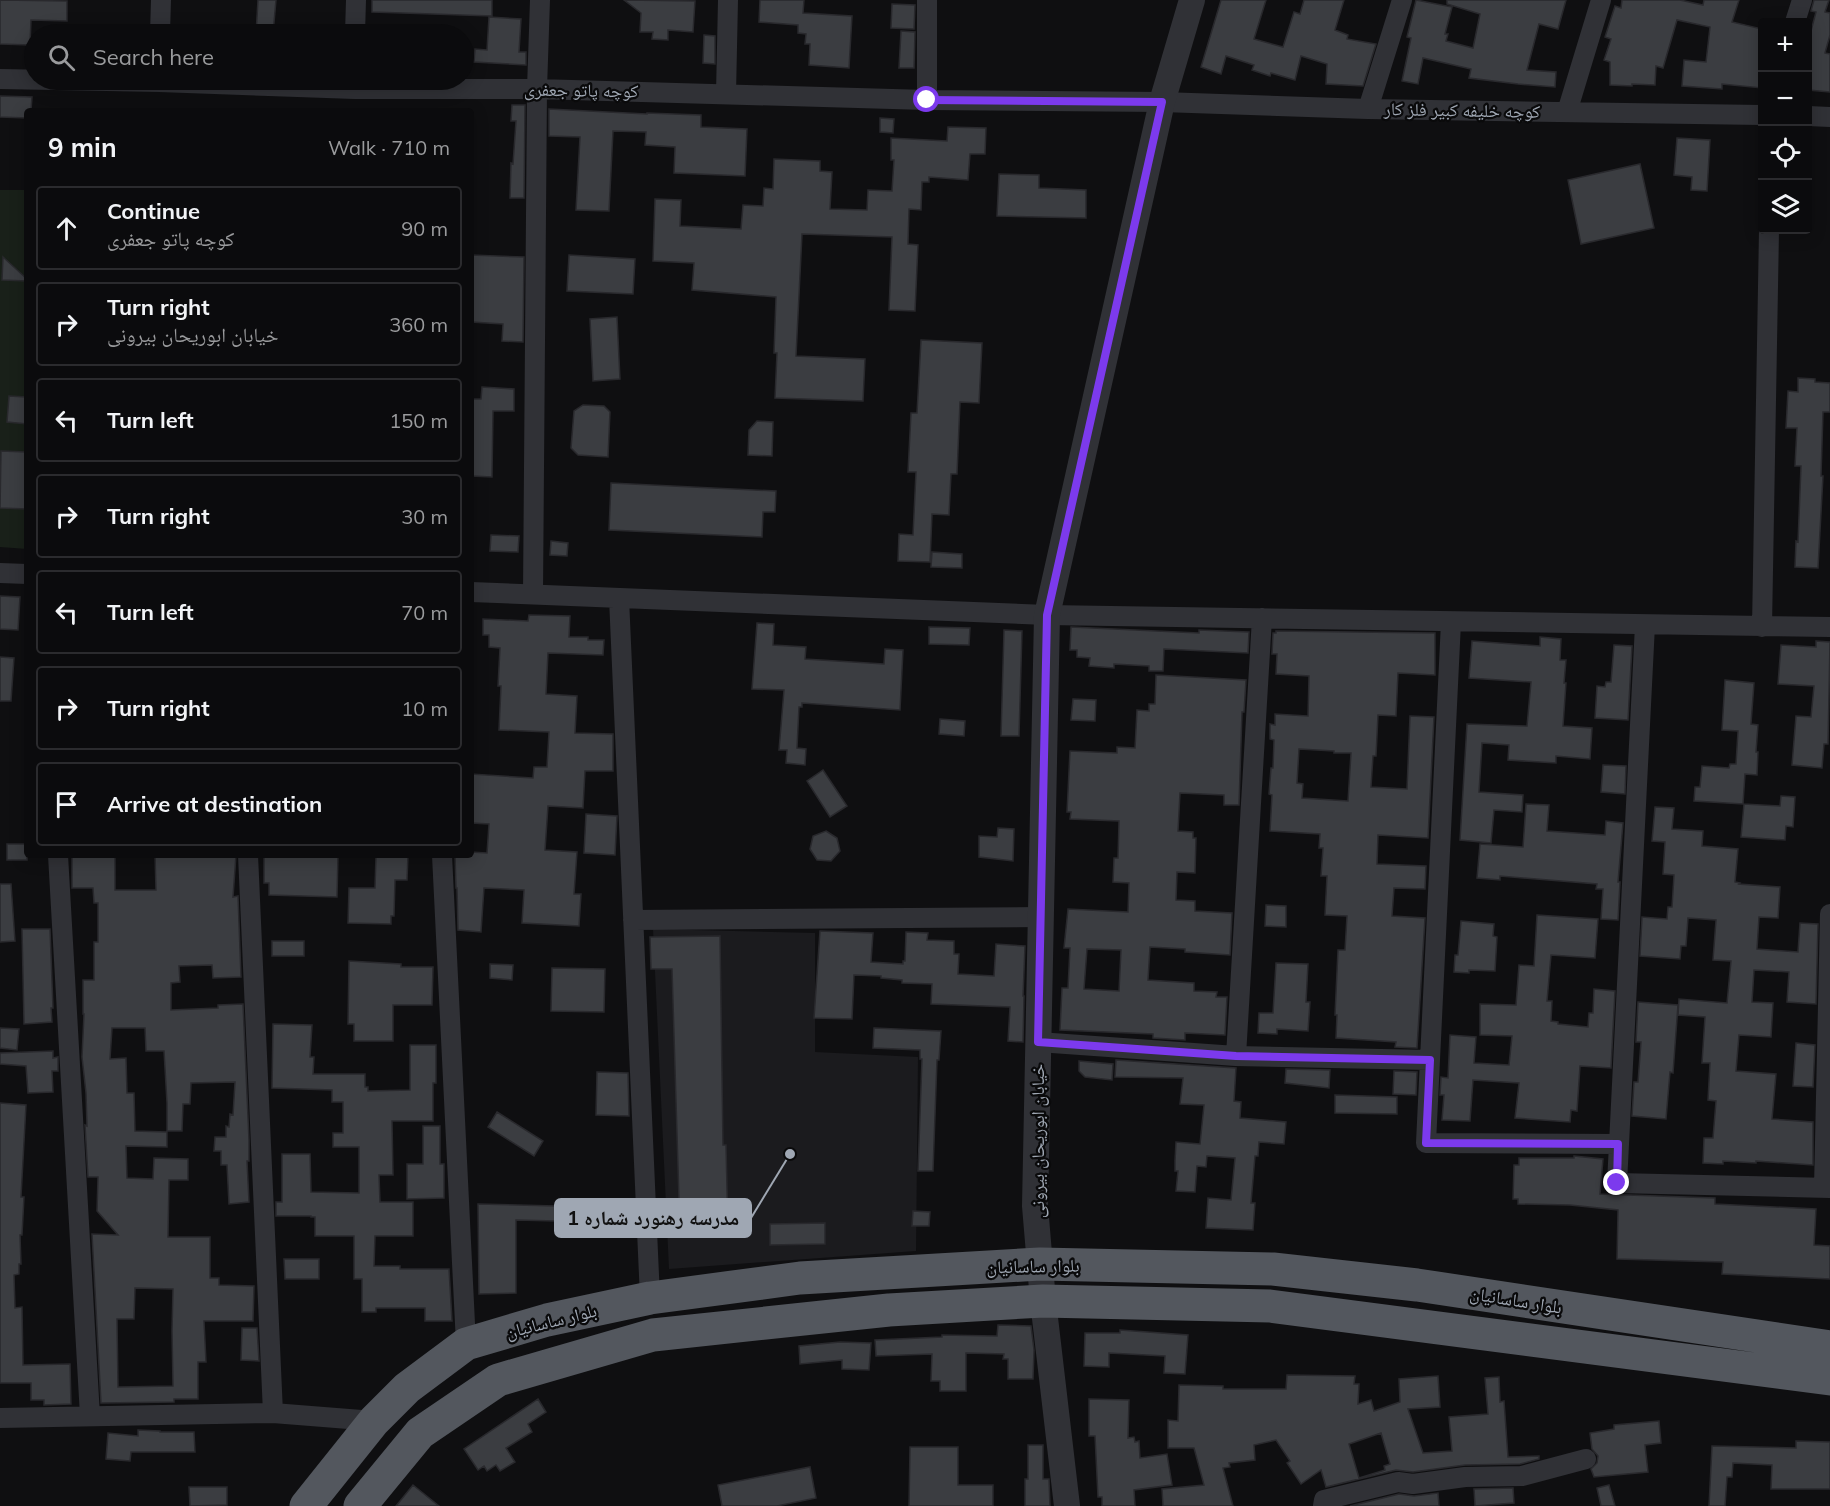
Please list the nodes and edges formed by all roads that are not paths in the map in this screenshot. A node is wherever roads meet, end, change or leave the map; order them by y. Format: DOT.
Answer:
graph roads {
  1 [pos="160,0"];
  2 [pos="356,0"];
  3 [pos="540,0"];
  4 [pos="728,0"];
  5 [pos="927,0"];
  6 [pos="1192,0"];
  7 [pos="1402,0"];
  8 [pos="1601,0"];
  9 [pos="1802,0"];
  10 [pos="1796,18"];
  11 [pos="160,24"];
  12 [pos="355,24"];
  13 [pos="0,79"];
  14 [pos="24,79"];
  15 [pos="474,87"];
  16 [pos="537,89"];
  17 [pos="726,94"];
  18 [pos="927,100"];
  19 [pos="1162,102"];
  20 [pos="1368,109"];
  21 [pos="1567,112"];
  22 [pos="1758,115"];
  23 [pos="1812,116"];
  24 [pos="1830,117"];
  25 [pos="1769,234"];
  26 [pos="0,573"];
  27 [pos="24,574"];
  28 [pos="474,592"];
  29 [pos="533,594"];
  30 [pos="619,598"];
  31 [pos="1047,615"];
  32 [pos="1262,618"];
  33 [pos="1451,622"];
  34 [pos="1645,625"];
  35 [pos="1762,627"];
  36 [pos="1830,627"];
  37 [pos="58,858"];
  38 [pos="248,858"];
  39 [pos="442,858"];
  40 [pos="1830,914"];
  41 [pos="1041,917"];
  42 [pos="633,920"];
  43 [pos="1038,1042"];
  44 [pos="1236,1056"];
  45 [pos="1430,1060"];
  46 [pos="1618,1144"];
  47 [pos="1827,1188"];
  48 [pos="1040,1264"];
  49 [pos="650,1298"];
  50 [pos="1043,1301"];
  51 [pos="466,1344"];
  52 [pos="1830,1347"];
  53 [pos="1830,1379"];
  54 [pos="273,1413"];
  55 [pos="90,1416"];
  56 [pos="0,1418"];
  57 [pos="374,1421"];
  58 [pos="1586,1459"];
  59 [pos="306,1506"];
  60 [pos="360,1506"];
  61 [pos="1067,1506"];
  62 [pos="1323,1506"];
  1 -- 11 [label="street"];
  2 -- 12 [label="street"];
  3 -- 16 [label="street"];
  4 -- 17 [label="street"];
  5 -- 18 [label="street"];
  6 -- 19 [label="street, خیابان ابوریحان بیرونی"];
  7 -- 20 [label="street"];
  8 -- 21 [label="street"];
  9 -- 10 [label="street"];
  13 -- 14 [label="street, کوچه پاتو جعفری"];
  15 -- 16 [label="street, کوچه پاتو جعفری"];
  16 -- 17 [label="street, کوچه پاتو جعفری"];
  16 -- 29 [label="street"];
  17 -- 18 [label="street, کوچه پاتو جعفری"];
  18 -- 19 [label="street, کوچه پاتو جعفری"];
  19 -- 20 [label="street, کوچه خلیفه کبیر فلز کار"];
  19 -- 31 [label="street, خیابان ابوریحان بیرونی"];
  20 -- 21 [label="street, کوچه خلیفه کبیر فلز کار"];
  21 -- 22 [label="street, کوچه خلیفه کبیر فلز کار"];
  23 -- 24 [label="street"];
  25 -- 35 [label="street"];
  26 -- 27 [label="street"];
  28 -- 29 [label="street"];
  29 -- 30 [label="street"];
  30 -- 31 [label="street"];
  30 -- 42 [label="street"];
  31 -- 32 [label="street"];
  31 -- 41 [label="street, خیابان ابوریحان بیرونی"];
  32 -- 33 [label="street"];
  32 -- 44 [label="street"];
  33 -- 34 [label="street"];
  33 -- 45 [label="street"];
  34 -- 35 [label="street"];
  34 -- 46 [label="street"];
  35 -- 36 [label="street"];
  37 -- 55 [label="street"];
  38 -- 54 [label="street"];
  39 -- 51 [label="street"];
  40 -- 47 [label="street"];
  41 -- 42 [label="street"];
  41 -- 43 [label="street, خیابان ابوریحان بیرونی"];
  42 -- 49 [label="street"];
  43 -- 44 [label="street"];
  43 -- 48 [label="street, خیابان ابوریحان بیرونی"];
  44 -- 45 [label="street"];
  45 -- 46 [label="street"];
  46 -- 47 [label="street"];
  48 -- 49 [label="highway, بلوار ساسانیان"];
  48 -- 50 [label="street, خیابان ابوریحان بیرونی"];
  48 -- 52 [label="highway, بلوار ساسانیان"];
  49 -- 51 [label="highway, بلوار ساسانیان"];
  50 -- 53 [label="highway, بلوار ساسانیان"];
  50 -- 60 [label="highway, بلوار ساسانیان"];
  50 -- 61 [label="street, خیابان ابوریحان بیرونی"];
  51 -- 57 [label="highway, بلوار ساسانیان"];
  54 -- 55 [label="street"];
  54 -- 57 [label="street"];
  55 -- 56 [label="street"];
  57 -- 59 [label="highway, بلوار ساسانیان"];
  58 -- 62 [label="street"];
}
